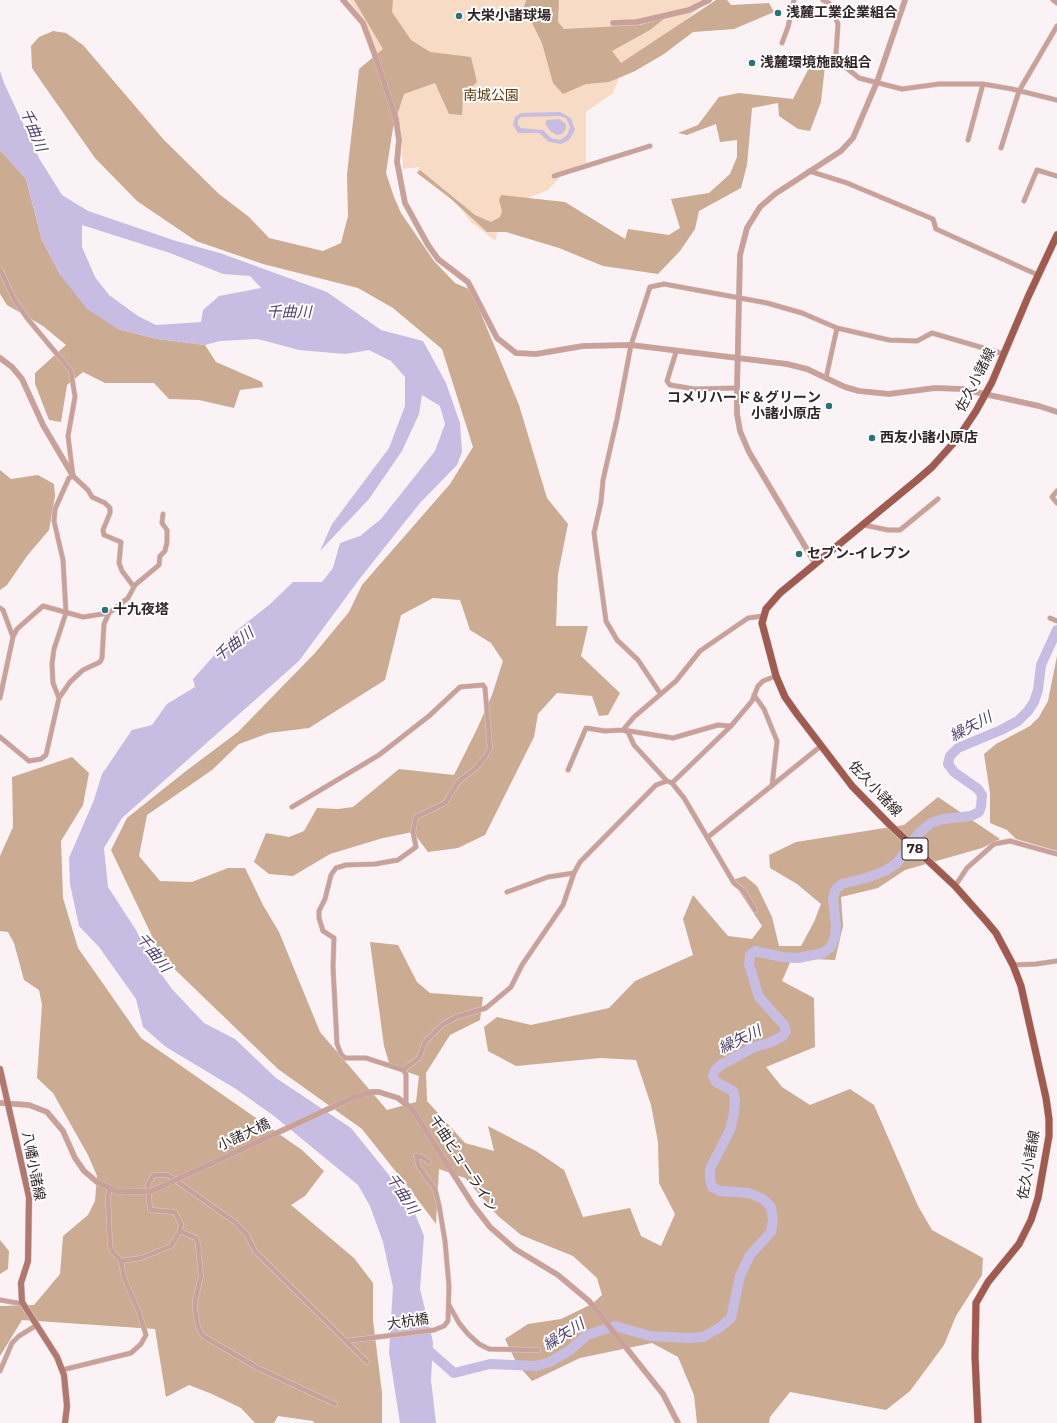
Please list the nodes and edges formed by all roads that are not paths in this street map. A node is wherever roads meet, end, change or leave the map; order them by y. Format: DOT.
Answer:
graph roads {
  1 [pos="344,0"];
  2 [pos="709,0"];
  3 [pos="794,0"];
  4 [pos="824,0"];
  5 [pos="905,0"];
  6 [pos="1053,0"];
  7 [pos="1057,3"];
  8 [pos="613,23"];
  9 [pos="1057,26"];
  10 [pos="782,43"];
  11 [pos="877,82"];
  12 [pos="983,84"];
  13 [pos="1019,91"];
  14 [pos="1057,100"];
  15 [pos="968,140"];
  16 [pos="650,146"];
  17 [pos="1001,148"];
  18 [pos="809,171"];
  19 [pos="554,176"];
  20 [pos="1057,176"];
  21 [pos="1024,201"];
  22 [pos="1057,235"];
  23 [pos="0,268"];
  24 [pos="1038,275"];
  25 [pos="739,298"];
  26 [pos="837,328"];
  27 [pos="631,345"];
  28 [pos="676,352"];
  29 [pos="1004,354"];
  30 [pos="0,358"];
  31 [pos="738,359"];
  32 [pos="826,378"];
  33 [pos="737,388"];
  34 [pos="986,394"];
  35 [pos="1057,412"];
  36 [pos="73,476"];
  37 [pos="1057,491"];
  38 [pos="938,498"];
  39 [pos="1057,504"];
  40 [pos="164,514"];
  41 [pos="864,525"];
  42 [pos="815,563"];
  43 [pos="134,587"];
  44 [pos="0,608"];
  45 [pos="109,613"];
  46 [pos="66,614"];
  47 [pos="763,616"];
  48 [pos="1050,618"];
  49 [pos="1057,621"];
  50 [pos="13,637"];
  51 [pos="776,676"];
  52 [pos="660,693"];
  53 [pos="754,695"];
  54 [pos="0,698"];
  55 [pos="59,698"];
  56 [pos="731,726"];
  57 [pos="623,730"];
  58 [pos="0,737"];
  59 [pos="821,746"];
  60 [pos="568,770"];
  61 [pos="670,782"];
  62 [pos="772,786"];
  63 [pos="292,807"];
  64 [pos="708,837"];
  65 [pos="1057,854"];
  66 [pos="574,873"];
  67 [pos="955,886"];
  68 [pos="507,892"];
  69 [pos="755,910"];
  70 [pos="1057,961"];
  71 [pos="1013,965"];
  72 [pos="0,1069"];
  73 [pos="403,1070"];
  74 [pos="372,1092"];
  75 [pos="3,1103"];
  76 [pos="406,1103"];
  77 [pos="429,1162"];
  78 [pos="110,1188"];
  79 [pos="180,1231"];
  80 [pos="121,1261"];
  81 [pos="0,1300"];
  82 [pos="23,1304"];
  83 [pos="449,1305"];
  84 [pos="37,1325"];
  85 [pos="346,1341"];
  86 [pos="538,1350"];
  87 [pos="367,1362"];
  88 [pos="62,1370"];
  89 [pos="0,1371"];
  90 [pos="335,1404"];
  91 [pos="65,1423"];
  92 [pos="678,1423"];
  93 [pos="978,1423"];
  1 -- 27 [label="street"];
  2 -- 8 [label="street"];
  3 -- 10 [label="street"];
  4 -- 11 [label="street"];
  5 -- 11 [label="street"];
  6 -- 7 [label="street"];
  9 -- 13 [label="street"];
  11 -- 12 [label="street"];
  11 -- 18 [label="street"];
  12 -- 13 [label="street"];
  12 -- 15 [label="street"];
  13 -- 14 [label="street"];
  13 -- 17 [label="street"];
  16 -- 19 [label="street"];
  18 -- 24 [label="street"];
  18 -- 25 [label="street"];
  20 -- 21 [label="street"];
  22 -- 24 [label="main road, 佐久小諸線"];
  23 -- 36 [label="street"];
  24 -- 29 [label="main road, 佐久小諸線"];
  25 -- 26 [label="street"];
  25 -- 27 [label="street"];
  25 -- 31 [label="street"];
  26 -- 29 [label="street"];
  26 -- 32 [label="street"];
  27 -- 28 [label="street"];
  27 -- 52 [label="street"];
  28 -- 31 [label="street"];
  28 -- 33 [label="street"];
  29 -- 34 [label="main road, 佐久小諸線"];
  30 -- 36 [label="street"];
  31 -- 32 [label="street"];
  31 -- 33 [label="street"];
  32 -- 34 [label="street"];
  33 -- 42 [label="street"];
  34 -- 35 [label="street"];
  34 -- 41 [label="main road, 佐久小諸線"];
  36 -- 43 [label="street"];
  36 -- 46 [label="street"];
  37 -- 39 [label="street"];
  38 -- 41 [label="street"];
  40 -- 43 [label="street"];
  41 -- 42 [label="main road, 佐久小諸線"];
  42 -- 47 [label="main road, 佐久小諸線"];
  43 -- 45 [label="street"];
  44 -- 50 [label="street"];
  45 -- 46 [label="street"];
  45 -- 55 [label="street"];
  46 -- 50 [label="street"];
  46 -- 55 [label="street"];
  47 -- 51 [label="main road, 佐久小諸線 / 78"];
  47 -- 52 [label="street"];
  48 -- 49 [label="street"];
  50 -- 54 [label="street"];
  51 -- 53 [label="street"];
  51 -- 59 [label="main road, 佐久小諸線 / 78"];
  52 -- 57 [label="street"];
  53 -- 56 [label="street"];
  53 -- 62 [label="street"];
  55 -- 58 [label="street"];
  56 -- 57 [label="street"];
  56 -- 61 [label="street"];
  57 -- 60 [label="street"];
  57 -- 61 [label="street"];
  59 -- 62 [label="street"];
  59 -- 67 [label="main road, 佐久小諸線 / 78"];
  61 -- 64 [label="street"];
  61 -- 66 [label="street"];
  62 -- 64 [label="street"];
  63 -- 73 [label="street"];
  64 -- 69 [label="street"];
  65 -- 67 [label="street"];
  66 -- 68 [label="street"];
  66 -- 73 [label="street"];
  67 -- 71 [label="main road, 佐久小諸線 / 78"];
  70 -- 71 [label="street"];
  71 -- 93 [label="main road, 佐久小諸線 / 78"];
  72 -- 75 [label="main road, 八幡小諸線"];
  73 -- 76 [label="street"];
  74 -- 76 [label="street, 千曲ビューライン"];
  74 -- 78 [label="street, 小諸大橋, bridge"];
  75 -- 78 [label="street"];
  75 -- 82 [label="main road, 八幡小諸線"];
  76 -- 92 [label="street, 千曲ビューライン"];
  77 -- 83 [label="street"];
  78 -- 80 [label="street"];
  79 -- 80 [label="street"];
  79 -- 85 [label="street"];
  79 -- 90 [label="street"];
  80 -- 88 [label="street"];
  81 -- 82 [label="street"];
  82 -- 84 [label="main road, 八幡小諸線"];
  83 -- 85 [label="street, 大杭橋"];
  83 -- 86 [label="street"];
  84 -- 88 [label="main road, 八幡小諸線"];
  84 -- 89 [label="street"];
  85 -- 87 [label="street"];
  88 -- 91 [label="main road, 八幡小諸線"];
}
